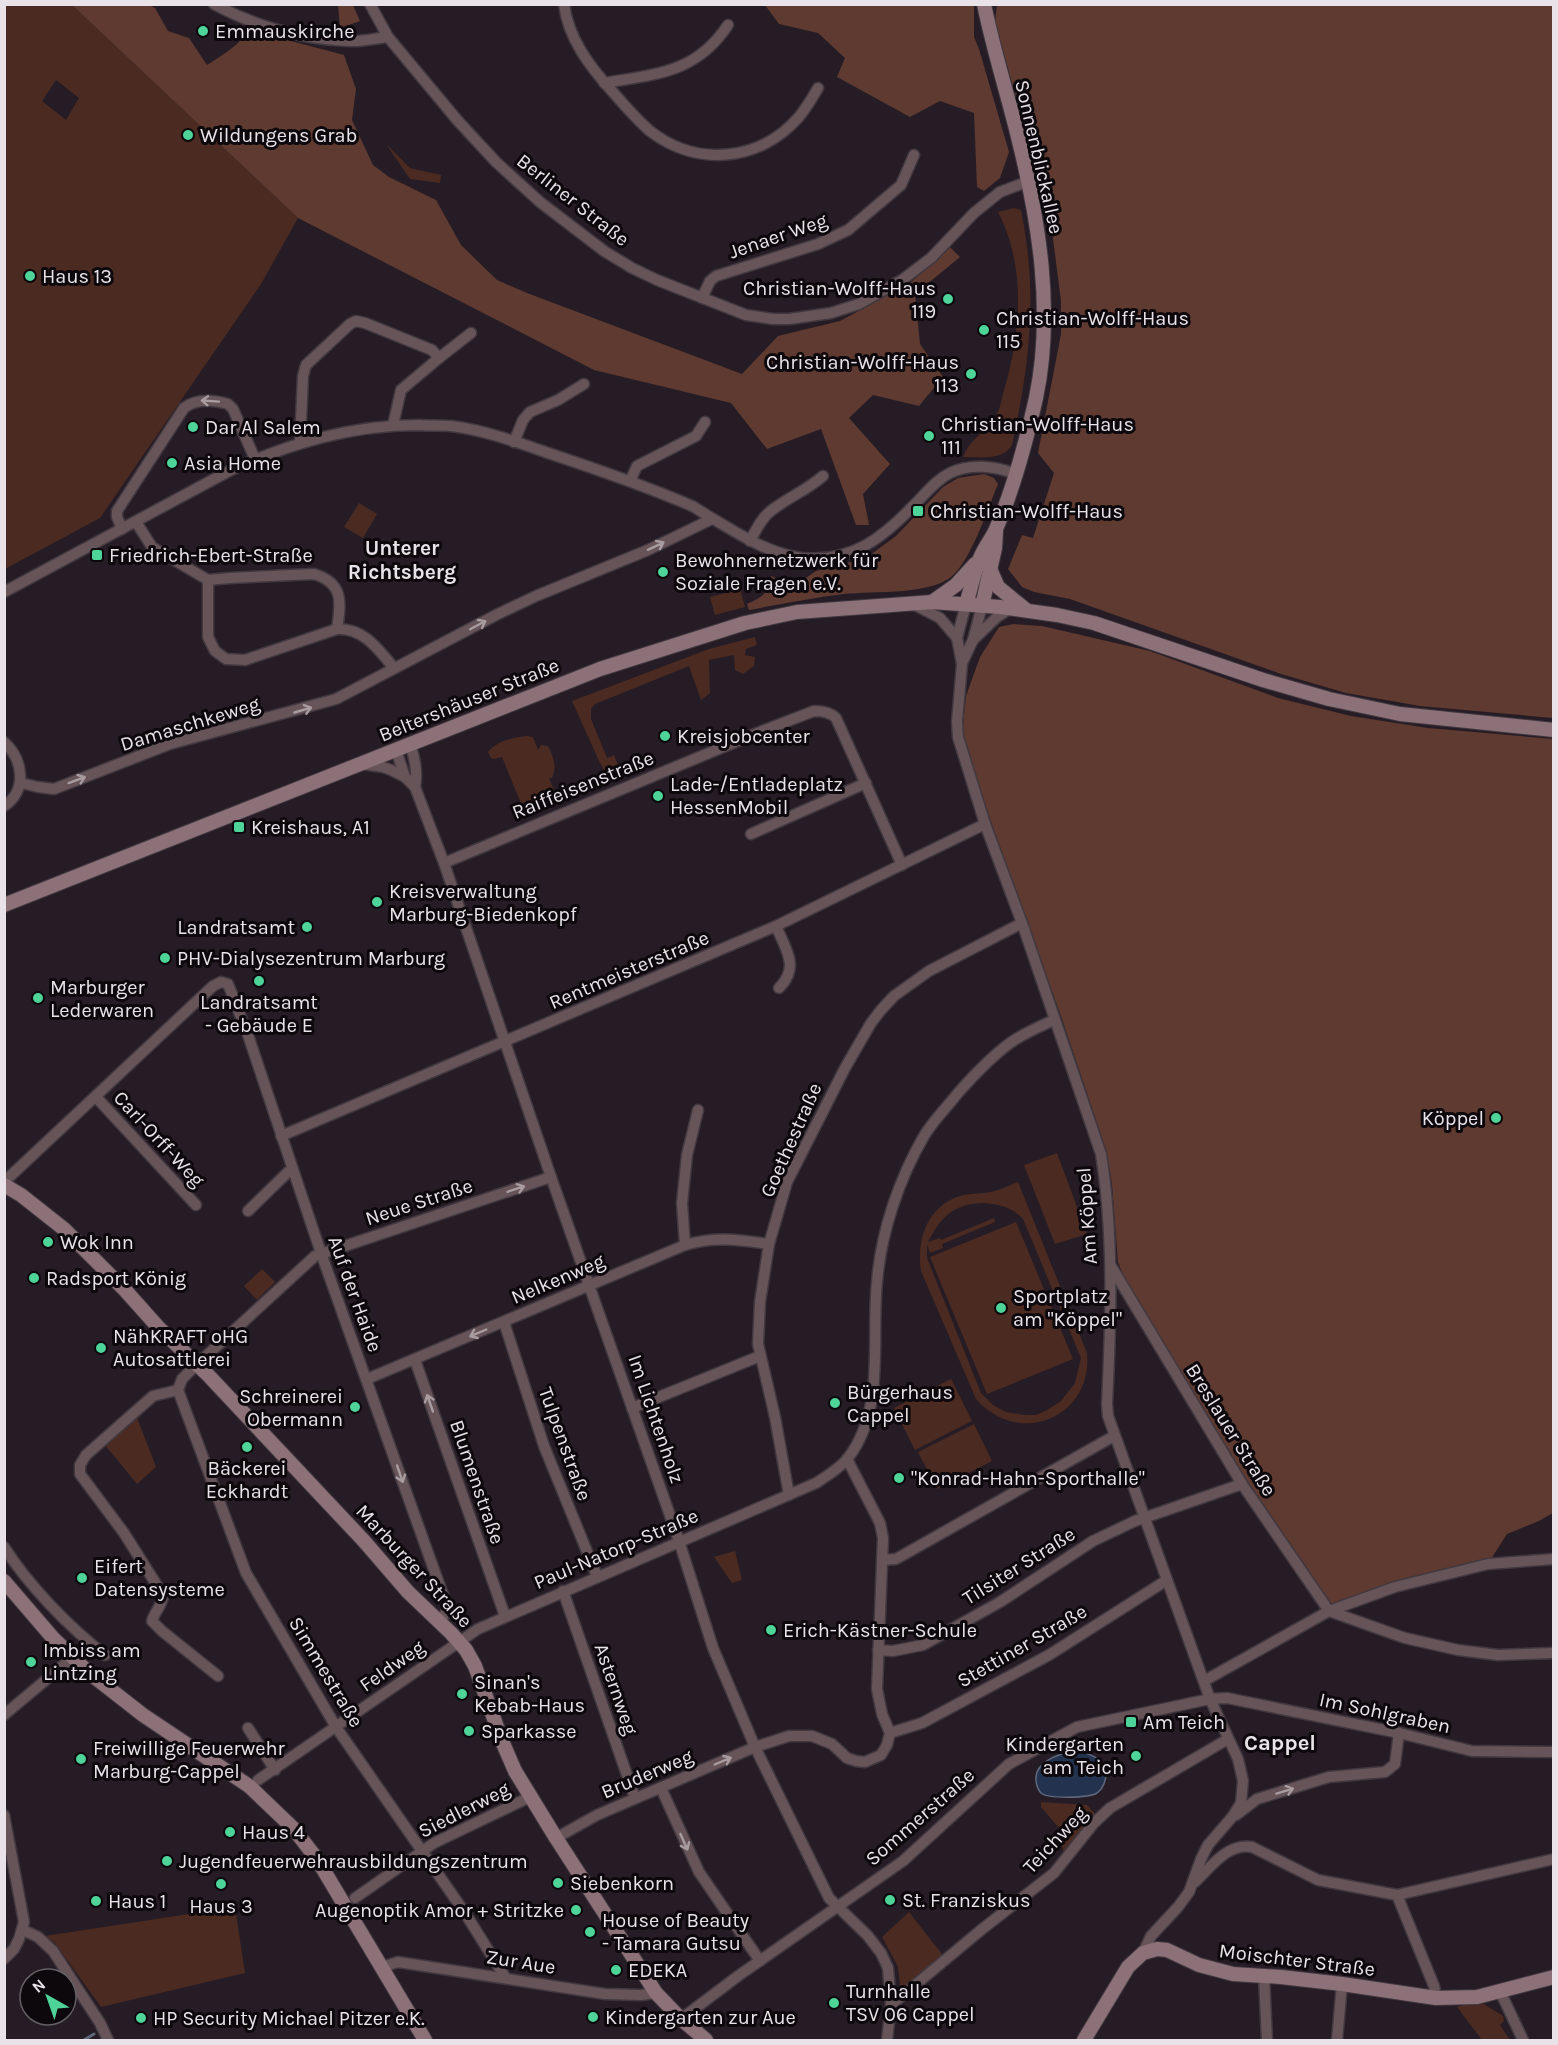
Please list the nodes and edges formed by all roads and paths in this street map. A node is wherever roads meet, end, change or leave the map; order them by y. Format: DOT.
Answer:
graph roads {
  1 [pos="214,4"];
  2 [pos="370,4"];
  3 [pos="564,4"];
  4 [pos="984,4"];
  5 [pos="728,25"];
  6 [pos="388,37"];
  7 [pos="604,83"];
  8 [pos="818,88"];
  9 [pos="914,155"];
  10 [pos="1029,181"];
  11 [pos="702,298"];
  12 [pos="471,333"];
  13 [pos="439,358"];
  14 [pos="584,384"];
  15 [pos="705,422"];
  16 [pos="393,425"];
  17 [pos="300,442"];
  18 [pos="514,442"];
  19 [pos="255,459"];
  20 [pos="1016,474"];
  21 [pos="823,476"];
  22 [pos="630,481"];
  23 [pos="712,519"];
  24 [pos="136,522"];
  25 [pos="122,529"];
  26 [pos="996,530"];
  27 [pos="750,541"];
  28 [pos="980,557"];
  29 [pos="991,571"];
  30 [pos="208,580"];
  31 [pos="4,592"];
  32 [pos="932,602"];
  33 [pos="910,603"];
  34 [pos="966,604"];
  35 [pos="982,606"];
  36 [pos="1011,608"];
  37 [pos="1027,610"];
  38 [pos="337,629"];
  39 [pos="957,638"];
  40 [pos="973,640"];
  41 [pos="962,664"];
  42 [pos="394,668"];
  43 [pos="1554,730"];
  44 [pos="4,742"];
  45 [pos="410,744"];
  46 [pos="396,750"];
  47 [pos="359,764"];
  48 [pos="405,777"];
  49 [pos="21,783"];
  50 [pos="866,783"];
  51 [pos="415,787"];
  52 [pos="4,806"];
  53 [pos="985,824"];
  54 [pos="751,834"];
  55 [pos="444,863"];
  56 [pos="902,865"];
  57 [pos="4,905"];
  58 [pos="1022,923"];
  59 [pos="776,926"];
  60 [pos="779,988"];
  61 [pos="1054,1020"];
  62 [pos="504,1043"];
  63 [pos="96,1097"];
  64 [pos="698,1110"];
  65 [pos="281,1136"];
  66 [pos="293,1171"];
  67 [pos="551,1177"];
  68 [pos="4,1184"];
  69 [pos="196,1205"];
  70 [pos="248,1211"];
  71 [pos="769,1244"];
  72 [pos="686,1245"];
  73 [pos="321,1253"];
  74 [pos="1110,1264"];
  75 [pos="589,1284"];
  76 [pos="504,1322"];
  77 [pos="760,1356"];
  78 [pos="415,1360"];
  79 [pos="196,1365"];
  80 [pos="367,1379"];
  81 [pos="178,1390"];
  82 [pos="633,1408"];
  83 [pos="1114,1436"];
  84 [pos="847,1459"];
  85 [pos="1242,1484"];
  86 [pos="789,1495"];
  87 [pos="1144,1518"];
  88 [pos="680,1541"];
  89 [pos="4,1547"];
  90 [pos="882,1560"];
  91 [pos="1554,1560"];
  92 [pos="597,1576"];
  93 [pos="1167,1580"];
  94 [pos="4,1581"];
  95 [pos="563,1591"];
  96 [pos="1329,1611"];
  97 [pos="505,1616"];
  98 [pos="440,1622"];
  99 [pos="458,1641"];
  100 [pos="878,1650"];
  101 [pos="1554,1653"];
  102 [pos="105,1655"];
  103 [pos="72,1658"];
  104 [pos="218,1676"];
  105 [pos="1203,1681"];
  106 [pos="1210,1699"];
  107 [pos="4,1715"];
  108 [pos="336,1727"];
  109 [pos="248,1728"];
  110 [pos="1399,1732"];
  111 [pos="890,1733"];
  112 [pos="1228,1739"];
  113 [pos="755,1748"];
  114 [pos="1554,1752"];
  115 [pos="275,1770"];
  116 [pos="258,1780"];
  117 [pos="661,1788"];
  118 [pos="532,1796"];
  119 [pos="636,1798"];
  120 [pos="4,1815"];
  121 [pos="1233,1816"];
  122 [pos="556,1838"];
  123 [pos="423,1850"];
  124 [pos="1554,1859"];
  125 [pos="1193,1884"];
  126 [pos="1397,1895"];
  127 [pos="355,1898"];
  128 [pos="836,1907"];
  129 [pos="23,1930"];
  130 [pos="1143,1953"];
  131 [pos="4,1959"];
  132 [pos="760,1961"];
  133 [pos="382,1967"];
  134 [pos="505,1977"];
  135 [pos="1264,1977"];
  136 [pos="1554,1977"];
  137 [pos="1342,1984"];
  138 [pos="1500,1991"];
  139 [pos="656,1993"];
  140 [pos="1436,1998"];
  141 [pos="891,2005"];
  142 [pos="681,2019"];
  143 [pos="108,2040"];
  144 [pos="425,2040"];
  145 [pos="706,2040"];
  146 [pos="887,2040"];
  147 [pos="1084,2040"];
  148 [pos="1267,2040"];
  149 [pos="1336,2040"];
  150 [pos="1523,2040"];
  1 -- 6 [label="street"];
  2 -- 6 [label="street, Berliner Straße"];
  3 -- 7 [label="street"];
  4 -- 10 [label="main road, Sonnenblickallee"];
  5 -- 7 [label="street"];
  6 -- 11 [label="street, Berliner Straße"];
  7 -- 8 [label="street"];
  9 -- 11 [label="street, Jenaer Weg"];
  10 -- 11 [label="street, Berliner Straße"];
  10 -- 20 [label="main road, Sonnenblickallee"];
  12 -- 13 [label="street"];
  13 -- 16 [label="street"];
  13 -- 17 [label="street"];
  14 -- 18 [label="street"];
  15 -- 22 [label="street"];
  16 -- 17 [label="street"];
  16 -- 18 [label="street"];
  17 -- 19 [label="street"];
  18 -- 22 [label="street"];
  19 -- 24 [label="street"];
  19 -- 25 [label="street, one-way"];
  20 -- 26 [label="main road, Sonnenblickallee"];
  20 -- 27 [label="street"];
  21 -- 27 [label="street"];
  22 -- 23 [label="street"];
  23 -- 27 [label="street"];
  42 -- 23 [label="street, Damaschkeweg, one-way"];
  24 -- 25 [label="street"];
  24 -- 30 [label="street"];
  25 -- 31 [label="street"];
  26 -- 28 [label="main road, Sonnenblickallee"];
  26 -- 29 [label="main road, Sonnenblickallee"];
  28 -- 32 [label="main road"];
  28 -- 34 [label="main road, Sonnenblickallee"];
  29 -- 35 [label="main road, Sonnenblickallee"];
  29 -- 37 [label="main road"];
  30 -- 38 [label="street"];
  30 -- 38 [label="street"];
  32 -- 33 [label="main road, Beltershäuser Straße"];
  32 -- 34 [label="main road, Beltershäuser Straße"];
  33 -- 39 [label="street"];
  33 -- 45 [label="main road, Beltershäuser Straße"];
  34 -- 35 [label="main road, Beltershäuser Straße"];
  34 -- 39 [label="street, Am Köppel"];
  35 -- 36 [label="main road, Beltershäuser Straße"];
  35 -- 40 [label="street, Am Köppel"];
  36 -- 37 [label="main road, Beltershäuser Straße"];
  36 -- 40 [label="street"];
  37 -- 43 [label="main road, Beltershäuser Straße"];
  38 -- 42 [label="street"];
  39 -- 41 [label="street, Am Köppel"];
  40 -- 41 [label="street, Am Köppel"];
  41 -- 53 [label="street, Am Köppel"];
  49 -- 42 [label="street, Damaschkeweg, one-way"];
  44 -- 49 [label="street"];
  45 -- 46 [label="main road, Beltershäuser Straße"];
  45 -- 51 [label="street, Im Lichtenholz"];
  46 -- 47 [label="main road, Beltershäuser Straße"];
  46 -- 48 [label="street, Im Lichtenholz"];
  47 -- 48 [label="street, Im Lichtenholz"];
  47 -- 57 [label="main road, Beltershäuser Straße"];
  48 -- 51 [label="street, Im Lichtenholz"];
  49 -- 52 [label="street"];
  50 -- 54 [label="street"];
  50 -- 55 [label="street, Raiffeisenstraße"];
  50 -- 56 [label="street, Raiffeisenstraße"];
  51 -- 55 [label="street, Im Lichtenholz"];
  53 -- 56 [label="street, Rentmeisterstraße"];
  53 -- 58 [label="street, Am Köppel"];
  55 -- 62 [label="street, Im Lichtenholz"];
  56 -- 59 [label="street, Rentmeisterstraße"];
  58 -- 61 [label="street, Am Köppel"];
  58 -- 71 [label="street, Goethestraße"];
  59 -- 60 [label="street"];
  59 -- 62 [label="street, Rentmeisterstraße"];
  61 -- 74 [label="street, Am Köppel"];
  61 -- 84 [label="street"];
  62 -- 65 [label="street, Rentmeisterstraße"];
  62 -- 67 [label="street, Im Lichtenholz"];
  63 -- 65 [label="street, Auf der Haide"];
  63 -- 68 [label="street"];
  63 -- 69 [label="street, Carl-Orff-Weg"];
  64 -- 72 [label="street"];
  65 -- 66 [label="street, Auf der Haide"];
  66 -- 70 [label="street"];
  66 -- 73 [label="street, Auf der Haide"];
  73 -- 67 [label="street, Neue Straße, one-way"];
  67 -- 75 [label="street, Im Lichtenholz"];
  68 -- 79 [label="main road, Marburger Straße"];
  71 -- 72 [label="street, Nelkenweg"];
  71 -- 77 [label="street, Goethestraße"];
  72 -- 75 [label="street, Nelkenweg"];
  73 -- 79 [label="street, Neue Straße"];
  73 -- 80 [label="street, Auf der Haide"];
  74 -- 83 [label="street, Am Köppel"];
  74 -- 85 [label="street, Breslauer Straße"];
  75 -- 76 [label="street, Nelkenweg"];
  75 -- 82 [label="street, Im Lichtenholz"];
  76 -- 78 [label="street, Nelkenweg, one-way"];
  76 -- 92 [label="street, Tulpenstraße"];
  77 -- 82 [label="street"];
  77 -- 86 [label="street, Goethestraße"];
  78 -- 80 [label="street, Nelkenweg"];
  97 -- 78 [label="street, Blumenstraße, one-way"];
  79 -- 81 [label="street"];
  79 -- 98 [label="main road, Marburger Straße"];
  80 -- 98 [label="street, Auf der Haide, one-way"];
  81 -- 104 [label="street"];
  81 -- 108 [label="street, Simmestraße"];
  82 -- 88 [label="street, Im Lichtenholz"];
  83 -- 87 [label="street, Am Köppel"];
  83 -- 90 [label="street"];
  84 -- 86 [label="street, Paul-Natorp-Straße"];
  84 -- 90 [label="street"];
  85 -- 87 [label="street, Tilsiter Straße"];
  85 -- 96 [label="street, Breslauer Straße"];
  86 -- 88 [label="street, Paul-Natorp-Straße"];
  87 -- 93 [label="street, Am Köppel"];
  87 -- 100 [label="street, Tilsiter Straße"];
  88 -- 92 [label="street, Paul-Natorp-Straße"];
  88 -- 113 [label="street, Im Lichtenholz"];
  89 -- 102 [label="street"];
  90 -- 100 [label="street"];
  91 -- 96 [label="street"];
  92 -- 95 [label="street, Paul-Natorp-Straße"];
  93 -- 105 [label="street, Am Köppel"];
  93 -- 111 [label="street, Stettiner Straße"];
  94 -- 103 [label="main road"];
  95 -- 97 [label="street, Paul-Natorp-Straße"];
  95 -- 119 [label="street, Asternweg"];
  96 -- 101 [label="street"];
  96 -- 105 [label="street"];
  97 -- 99 [label="street, Paul-Natorp-Straße"];
  98 -- 99 [label="main road, Marburger Straße"];
  99 -- 108 [label="street, Feldweg"];
  99 -- 118 [label="main road, Marburger Straße"];
  100 -- 111 [label="street"];
  103 -- 107 [label="street"];
  103 -- 133 [label="main road"];
  105 -- 106 [label="street, Am Köppel"];
  106 -- 110 [label="street, Im Sohlgraben"];
  106 -- 112 [label="street, Am Köppel"];
  106 -- 128 [label="street, Sommerstraße"];
  108 -- 115 [label="street, Feldweg"];
  108 -- 123 [label="street, Simmestraße"];
  109 -- 115 [label="street"];
  110 -- 114 [label="street, Im Sohlgraben"];
  121 -- 110 [label="street, one-way"];
  111 -- 113 [label="street, Bruderweg"];
  112 -- 121 [label="street, Am Köppel"];
  112 -- 141 [label="street, Teichweg"];
  117 -- 113 [label="street, Bruderweg, one-way"];
  113 -- 128 [label="street, Im Lichtenholz"];
  115 -- 116 [label="street, Feldweg"];
  117 -- 119 [label="street, Bruderweg"];
  117 -- 132 [label="street, one-way"];
  118 -- 122 [label="main road, Marburger Straße"];
  118 -- 123 [label="street, Siedlerweg"];
  119 -- 122 [label="street, Bruderweg"];
  120 -- 129 [label="street"];
  121 -- 125 [label="street"];
  122 -- 139 [label="main road, Marburger Straße"];
  123 -- 127 [label="street, Siedlerweg"];
  123 -- 134 [label="street, Simmestraße"];
  124 -- 126 [label="street"];
  125 -- 126 [label="street"];
  125 -- 130 [label="street"];
  126 -- 140 [label="street"];
  128 -- 132 [label="street, Sommerstraße"];
  128 -- 141 [label="street, Im Lichtenholz"];
  129 -- 131 [label="street"];
  129 -- 143 [label="street"];
  130 -- 135 [label="main road, Moischter Straße"];
  130 -- 147 [label="main road"];
  132 -- 142 [label="street, Sommerstraße"];
  133 -- 134 [label="street, Zur Aue"];
  133 -- 144 [label="main road"];
  134 -- 139 [label="street, Zur Aue"];
  135 -- 137 [label="main road, Moischter Straße"];
  135 -- 148 [label="street"];
  136 -- 138 [label="main road, Moischter Straße"];
  137 -- 140 [label="main road, Moischter Straße"];
  137 -- 149 [label="street"];
  138 -- 140 [label="main road, Moischter Straße"];
  138 -- 150 [label="street"];
  139 -- 142 [label="main road, Marburger Straße"];
  141 -- 146 [label="street, Im Lichtenholz"];
  142 -- 145 [label="main road, Marburger Straße"];
}
